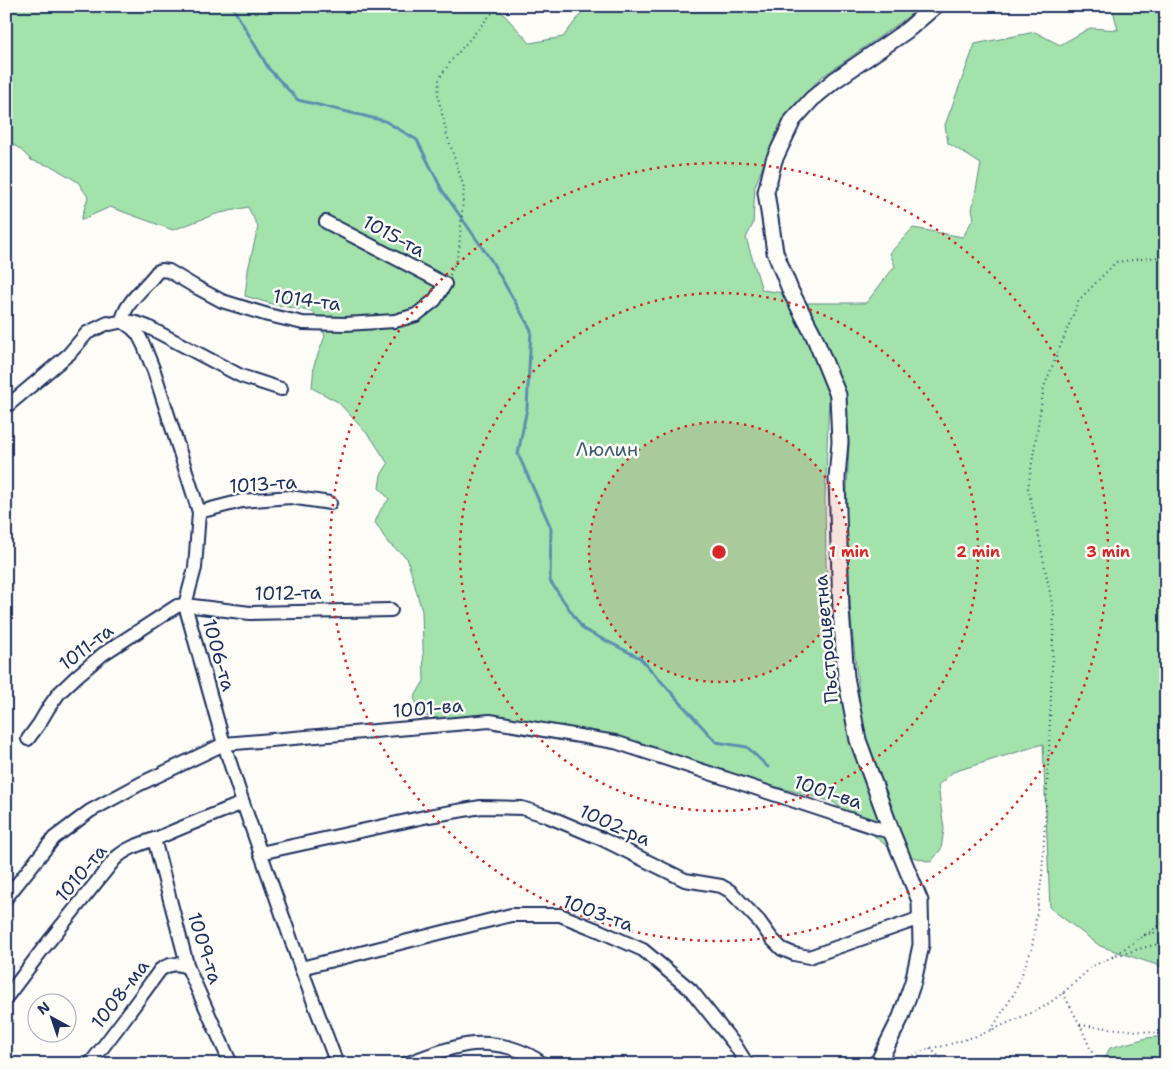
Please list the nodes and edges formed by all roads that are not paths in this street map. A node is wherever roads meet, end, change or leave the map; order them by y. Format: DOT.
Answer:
graph roads {
  1 [pos="935,6"];
  2 [pos="326,222"];
  3 [pos="445,284"];
  4 [pos="122,321"];
  5 [pos="281,389"];
  6 [pos="6,407"];
  7 [pos="330,503"];
  8 [pos="199,512"];
  9 [pos="185,605"];
  10 [pos="391,610"];
  11 [pos="28,739"];
  12 [pos="224,744"];
  13 [pos="243,803"];
  14 [pos="892,833"];
  15 [pos="154,839"];
  16 [pos="260,853"];
  17 [pos="6,898"];
  18 [pos="921,918"];
  19 [pos="188,968"];
  20 [pos="301,968"];
  21 [pos="6,998"];
  22 [pos="878,1063"];
  23 [pos="90,1064"];
  24 [pos="231,1064"];
  25 [pos="337,1064"];
  26 [pos="406,1064"];
  27 [pos="543,1064"];
  28 [pos="747,1064"];
  1 -- 14 [label="street, Пъстроцветна"];
  2 -- 3 [label="street, 1015-та"];
  3 -- 4 [label="street, 1014-та"];
  4 -- 5 [label="street"];
  4 -- 6 [label="street"];
  4 -- 8 [label="street, 1006-та"];
  7 -- 8 [label="street, 1013-та"];
  8 -- 9 [label="street, 1006-та"];
  9 -- 10 [label="street, 1012-та"];
  9 -- 11 [label="street, 1011-та"];
  9 -- 12 [label="street, 1006-та"];
  12 -- 13 [label="street, 1006-та"];
  12 -- 14 [label="street, 1001-ва"];
  12 -- 17 [label="street, 1001-ва"];
  13 -- 15 [label="street, 1010-та"];
  13 -- 16 [label="street, 1006-та"];
  14 -- 18 [label="street, Пъстроцветна"];
  15 -- 19 [label="street, 1009-та"];
  15 -- 21 [label="street, 1010-та"];
  16 -- 18 [label="street, 1002-ра"];
  16 -- 20 [label="street, 1006-та"];
  18 -- 22 [label="street, Пъстроцветна"];
  19 -- 23 [label="street, 1008-ма"];
  19 -- 24 [label="street, 1009-та"];
  20 -- 25 [label="street, 1006-та"];
  20 -- 28 [label="street, 1003-та"];
  26 -- 27 [label="street"];
}
